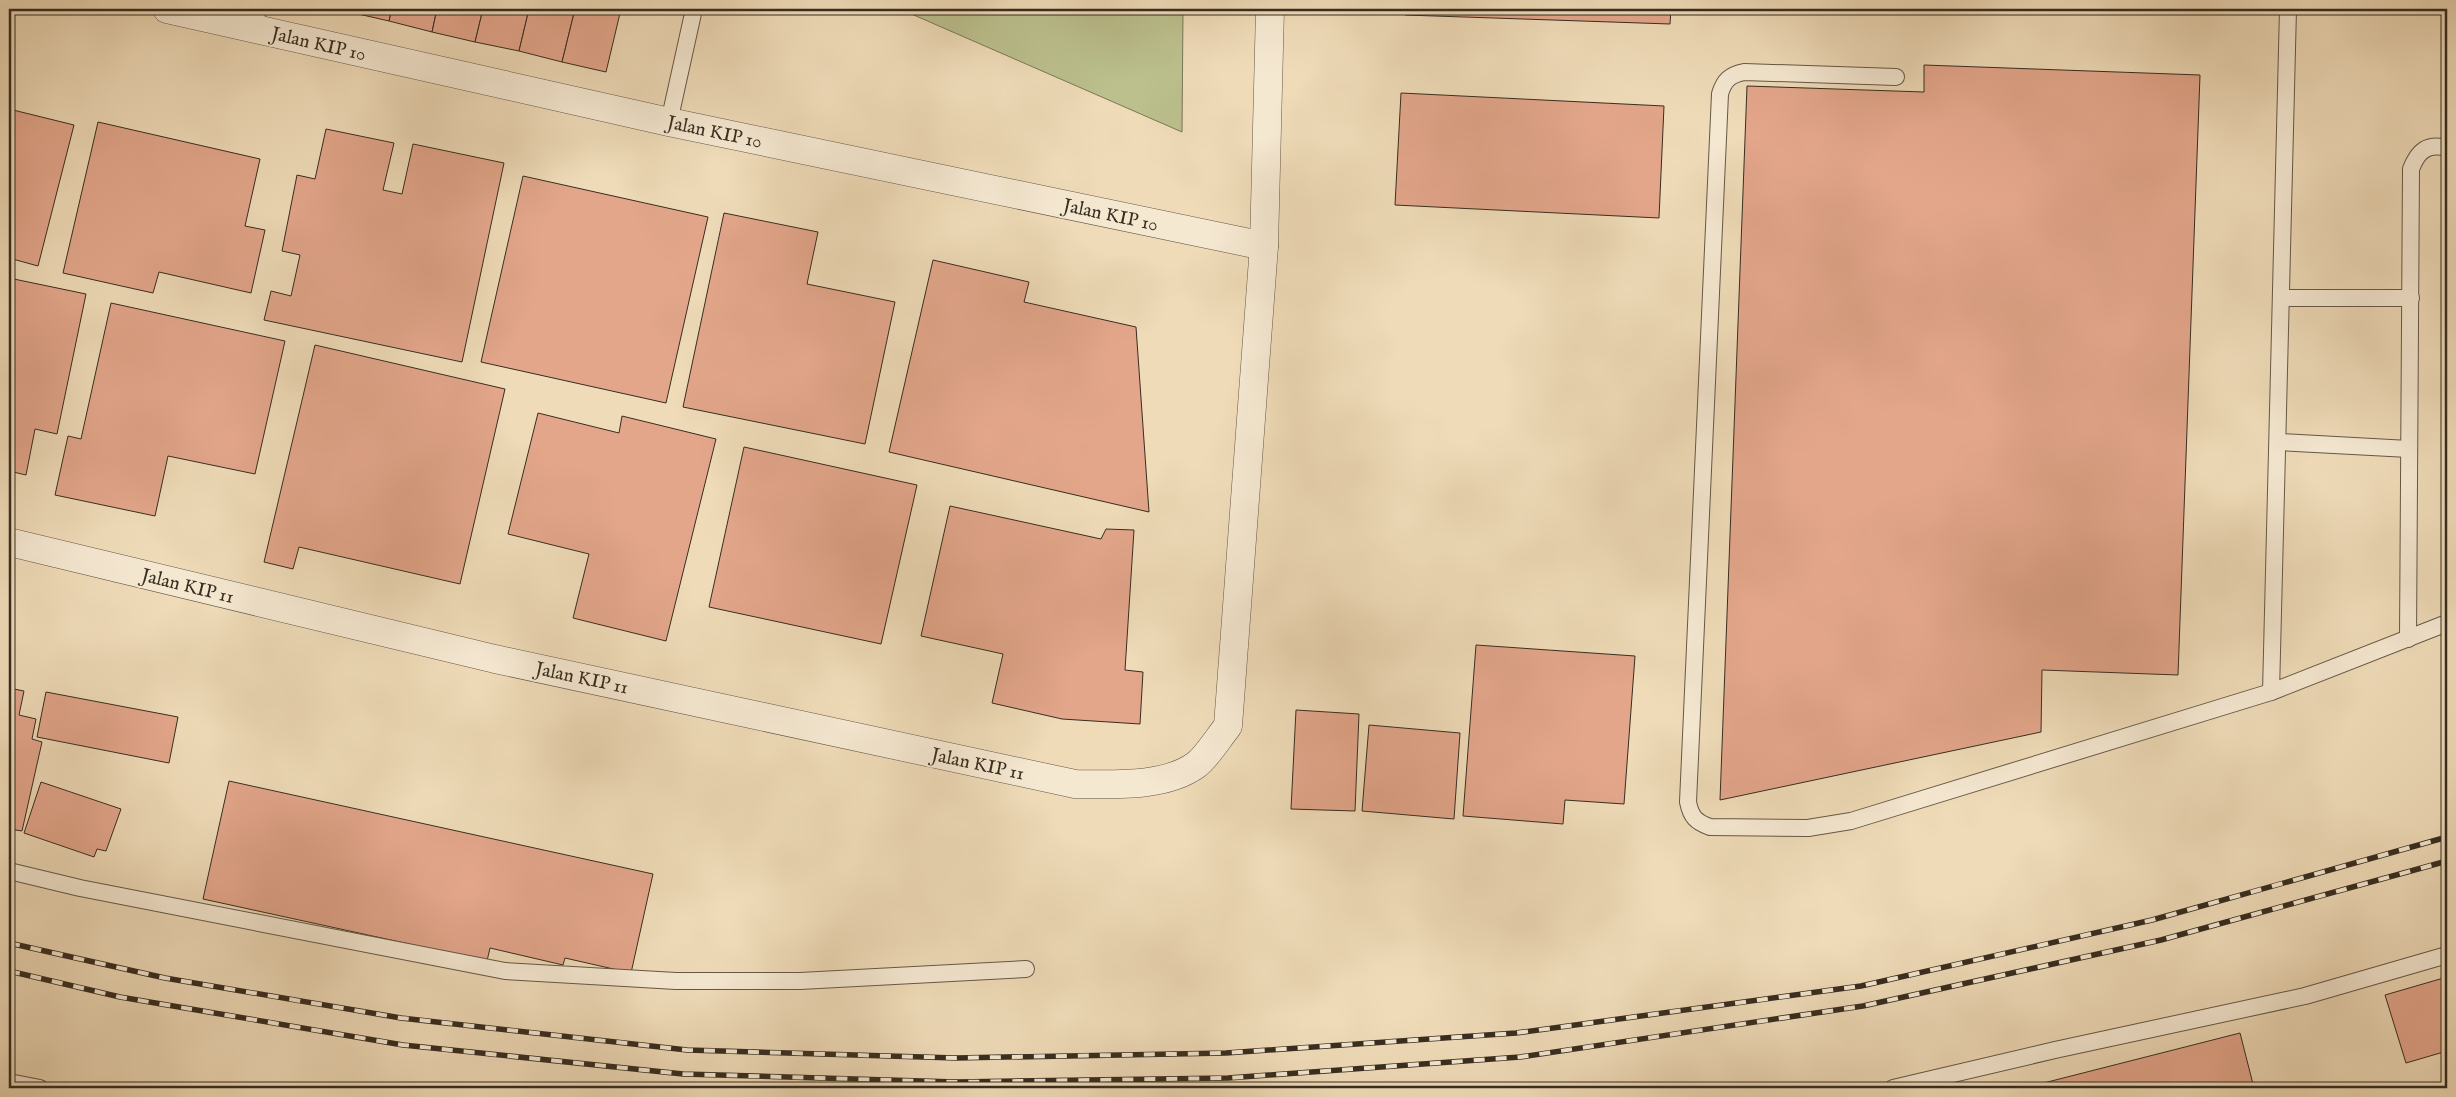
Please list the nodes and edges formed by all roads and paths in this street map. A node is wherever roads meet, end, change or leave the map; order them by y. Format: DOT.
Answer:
graph roads {
  1 [pos="167,9"];
  2 [pos="694,9"];
  3 [pos="1270,9"];
  4 [pos="2288,9"];
  5 [pos="256,18"];
  6 [pos="1896,77"];
  7 [pos="669,122"];
  8 [pos="2447,148"];
  9 [pos="1264,246"];
  10 [pos="2282,298"];
  11 [pos="2411,298"];
  12 [pos="2279,442"];
  13 [pos="2410,449"];
  14 [pos="9,542"];
  15 [pos="2447,623"];
  16 [pos="2408,639"];
  17 [pos="2272,692"];
  18 [pos="9,871"];
  19 [pos="2447,955"];
  20 [pos="1026,969"];
  21 [pos="9,1082"];
  22 [pos="40,1088"];
  23 [pos="1894,1088"];
  1 -- 5 [label="street, Jalan KIP 10"];
  2 -- 7 [label="lane"];
  3 -- 9 [label="street, Jalan KIP 11"];
  4 -- 10 [label="lane"];
  5 -- 7 [label="street, Jalan KIP 10"];
  6 -- 17 [label="lane"];
  7 -- 9 [label="street, Jalan KIP 10"];
  8 -- 11 [label="lane"];
  9 -- 14 [label="street, Jalan KIP 11"];
  10 -- 11 [label="lane"];
  10 -- 12 [label="lane"];
  11 -- 13 [label="lane"];
  12 -- 13 [label="lane"];
  12 -- 17 [label="lane"];
  13 -- 16 [label="lane"];
  15 -- 16 [label="lane"];
  16 -- 17 [label="lane"];
  18 -- 20 [label="lane"];
  19 -- 23 [label="lane"];
  21 -- 22 [label="lane"];
}
